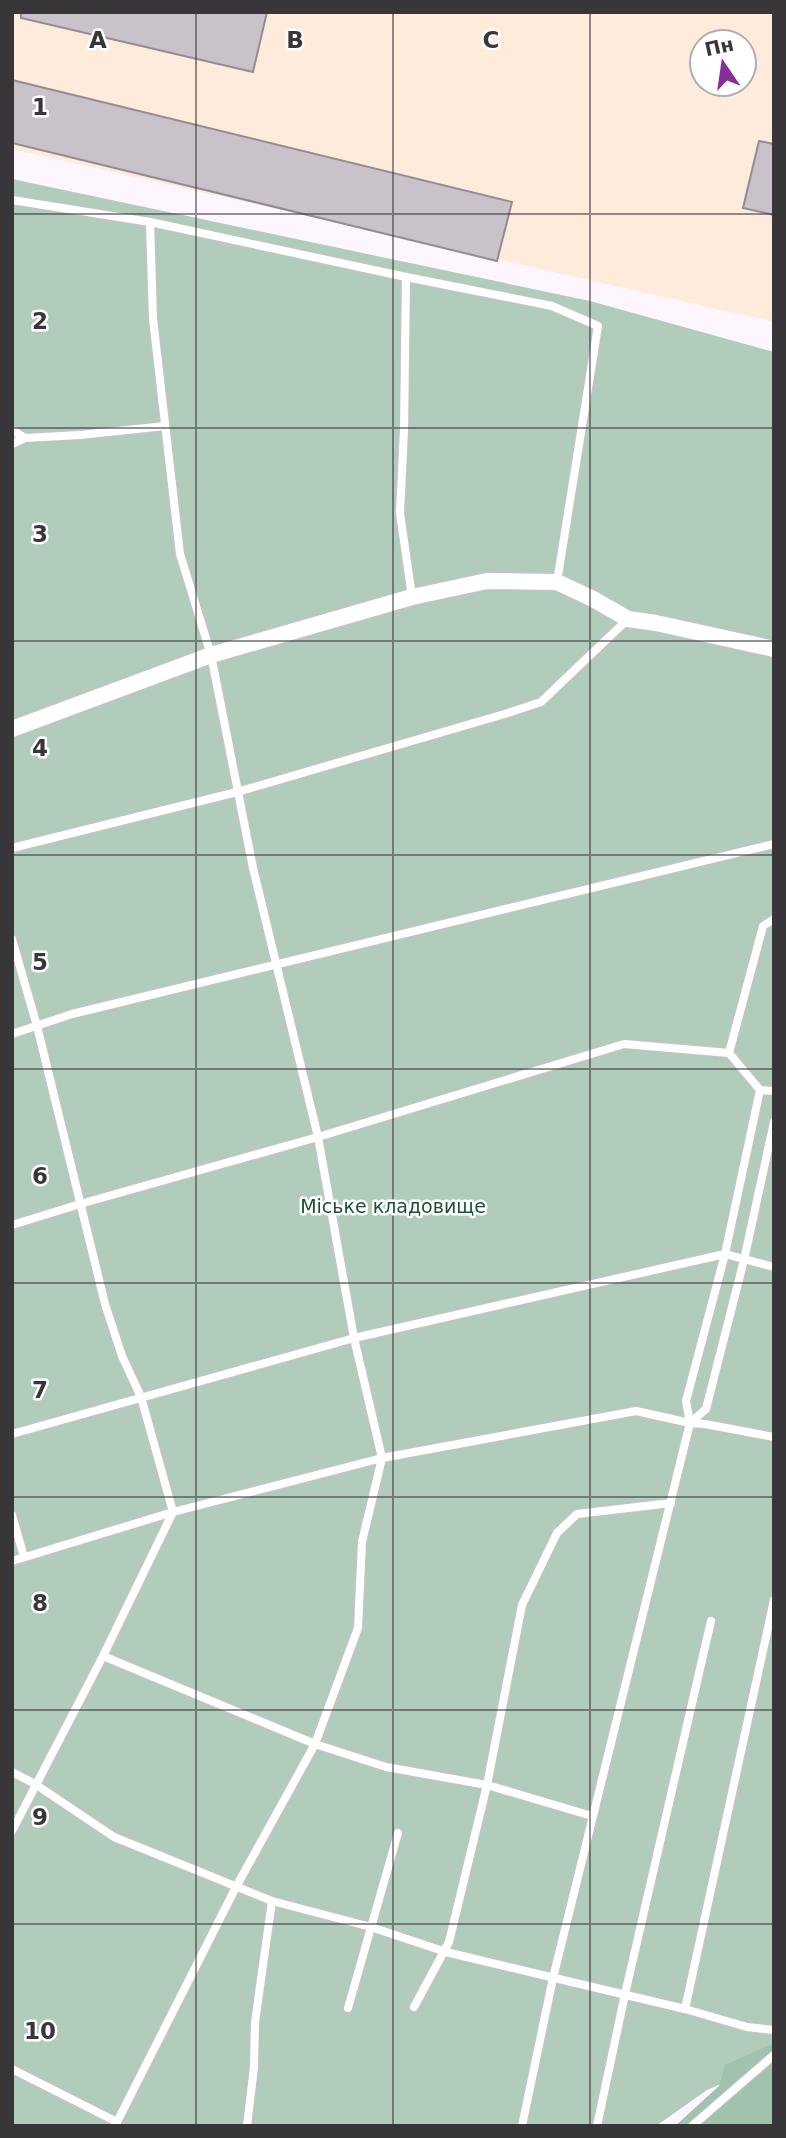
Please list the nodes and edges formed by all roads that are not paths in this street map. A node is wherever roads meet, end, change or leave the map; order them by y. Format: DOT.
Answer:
graph roads {
  1 [pos="12,200"];
  2 [pos="150,222"];
  3 [pos="406,277"];
  4 [pos="165,426"];
  5 [pos="12,430"];
  6 [pos="25,438"];
  7 [pos="12,444"];
  8 [pos="557,582"];
  9 [pos="412,597"];
  10 [pos="628,619"];
  11 [pos="774,649"];
  12 [pos="211,655"];
  13 [pos="12,729"];
  14 [pos="237,792"];
  15 [pos="774,844"];
  16 [pos="12,848"];
  17 [pos="774,919"];
  18 [pos="12,939"];
  19 [pos="276,965"];
  20 [pos="37,1026"];
  21 [pos="12,1034"];
  22 [pos="729,1053"];
  23 [pos="760,1090"];
  24 [pos="774,1091"];
  25 [pos="774,1122"];
  26 [pos="318,1137"];
  27 [pos="80,1204"];
  28 [pos="12,1225"];
  29 [pos="725,1254"];
  30 [pos="744,1260"];
  31 [pos="774,1266"];
  32 [pos="354,1338"];
  33 [pos="141,1397"];
  34 [pos="690,1423"];
  35 [pos="12,1434"];
  36 [pos="774,1437"];
  37 [pos="382,1458"];
  38 [pos="671,1503"];
  39 [pos="173,1512"];
  40 [pos="12,1515"];
  41 [pos="24,1558"];
  42 [pos="12,1561"];
  43 [pos="774,1600"];
  44 [pos="711,1621"];
  45 [pos="103,1656"];
  46 [pos="315,1744"];
  47 [pos="12,1772"];
  48 [pos="35,1784"];
  49 [pos="487,1785"];
  50 [pos="592,1816"];
  51 [pos="12,1831"];
  52 [pos="398,1833"];
  53 [pos="236,1887"];
  54 [pos="272,1902"];
  55 [pos="371,1927"];
  56 [pos="446,1952"];
  57 [pos="553,1978"];
  58 [pos="625,1994"];
  59 [pos="414,2007"];
  60 [pos="348,2008"];
  61 [pos="685,2009"];
  62 [pos="774,2030"];
  63 [pos="774,2055"];
  64 [pos="12,2069"];
  65 [pos="116,2124"];
  66 [pos="247,2126"];
  67 [pos="522,2126"];
  68 [pos="597,2126"];
  69 [pos="692,2126"];
  1 -- 2 [label="lane"];
  2 -- 3 [label="lane"];
  2 -- 4 [label="lane"];
  3 -- 8 [label="lane"];
  3 -- 9 [label="lane"];
  4 -- 6 [label="lane"];
  4 -- 12 [label="lane"];
  5 -- 6 [label="lane"];
  6 -- 7 [label="lane"];
  8 -- 9 [label="street"];
  8 -- 10 [label="street"];
  9 -- 12 [label="street"];
  10 -- 11 [label="street"];
  10 -- 14 [label="lane"];
  12 -- 13 [label="street"];
  12 -- 14 [label="lane"];
  14 -- 16 [label="lane"];
  14 -- 19 [label="lane"];
  15 -- 19 [label="lane"];
  17 -- 22 [label="lane"];
  18 -- 20 [label="lane"];
  19 -- 20 [label="lane"];
  19 -- 26 [label="lane"];
  20 -- 21 [label="lane"];
  20 -- 27 [label="lane"];
  22 -- 23 [label="lane"];
  22 -- 26 [label="lane"];
  23 -- 24 [label="lane"];
  23 -- 29 [label="lane"];
  25 -- 30 [label="lane"];
  26 -- 27 [label="lane"];
  26 -- 32 [label="lane"];
  27 -- 28 [label="lane"];
  27 -- 33 [label="lane"];
  29 -- 30 [label="lane"];
  29 -- 32 [label="lane"];
  29 -- 34 [label="lane"];
  30 -- 31 [label="lane"];
  30 -- 34 [label="lane"];
  32 -- 33 [label="lane"];
  32 -- 37 [label="lane"];
  33 -- 35 [label="lane"];
  33 -- 39 [label="lane"];
  34 -- 36 [label="lane"];
  34 -- 37 [label="lane"];
  34 -- 38 [label="lane"];
  37 -- 39 [label="lane"];
  37 -- 46 [label="lane"];
  38 -- 49 [label="lane"];
  38 -- 50 [label="lane"];
  39 -- 41 [label="lane"];
  39 -- 45 [label="lane"];
  40 -- 41 [label="lane"];
  41 -- 42 [label="lane"];
  43 -- 61 [label="lane"];
  44 -- 58 [label="lane"];
  45 -- 46 [label="lane"];
  45 -- 48 [label="lane"];
  46 -- 49 [label="lane"];
  46 -- 53 [label="lane"];
  47 -- 48 [label="lane"];
  48 -- 51 [label="lane"];
  48 -- 53 [label="lane"];
  49 -- 50 [label="lane"];
  49 -- 56 [label="lane"];
  50 -- 57 [label="lane"];
  52 -- 55 [label="lane"];
  53 -- 54 [label="lane"];
  53 -- 65 [label="lane"];
  54 -- 55 [label="lane"];
  54 -- 66 [label="lane"];
  55 -- 56 [label="lane"];
  55 -- 60 [label="lane"];
  56 -- 57 [label="lane"];
  56 -- 59 [label="lane"];
  57 -- 58 [label="lane"];
  57 -- 67 [label="lane"];
  58 -- 61 [label="lane"];
  58 -- 68 [label="lane"];
  61 -- 62 [label="lane"];
  63 -- 69 [label="lane"];
  64 -- 65 [label="lane"];
}
